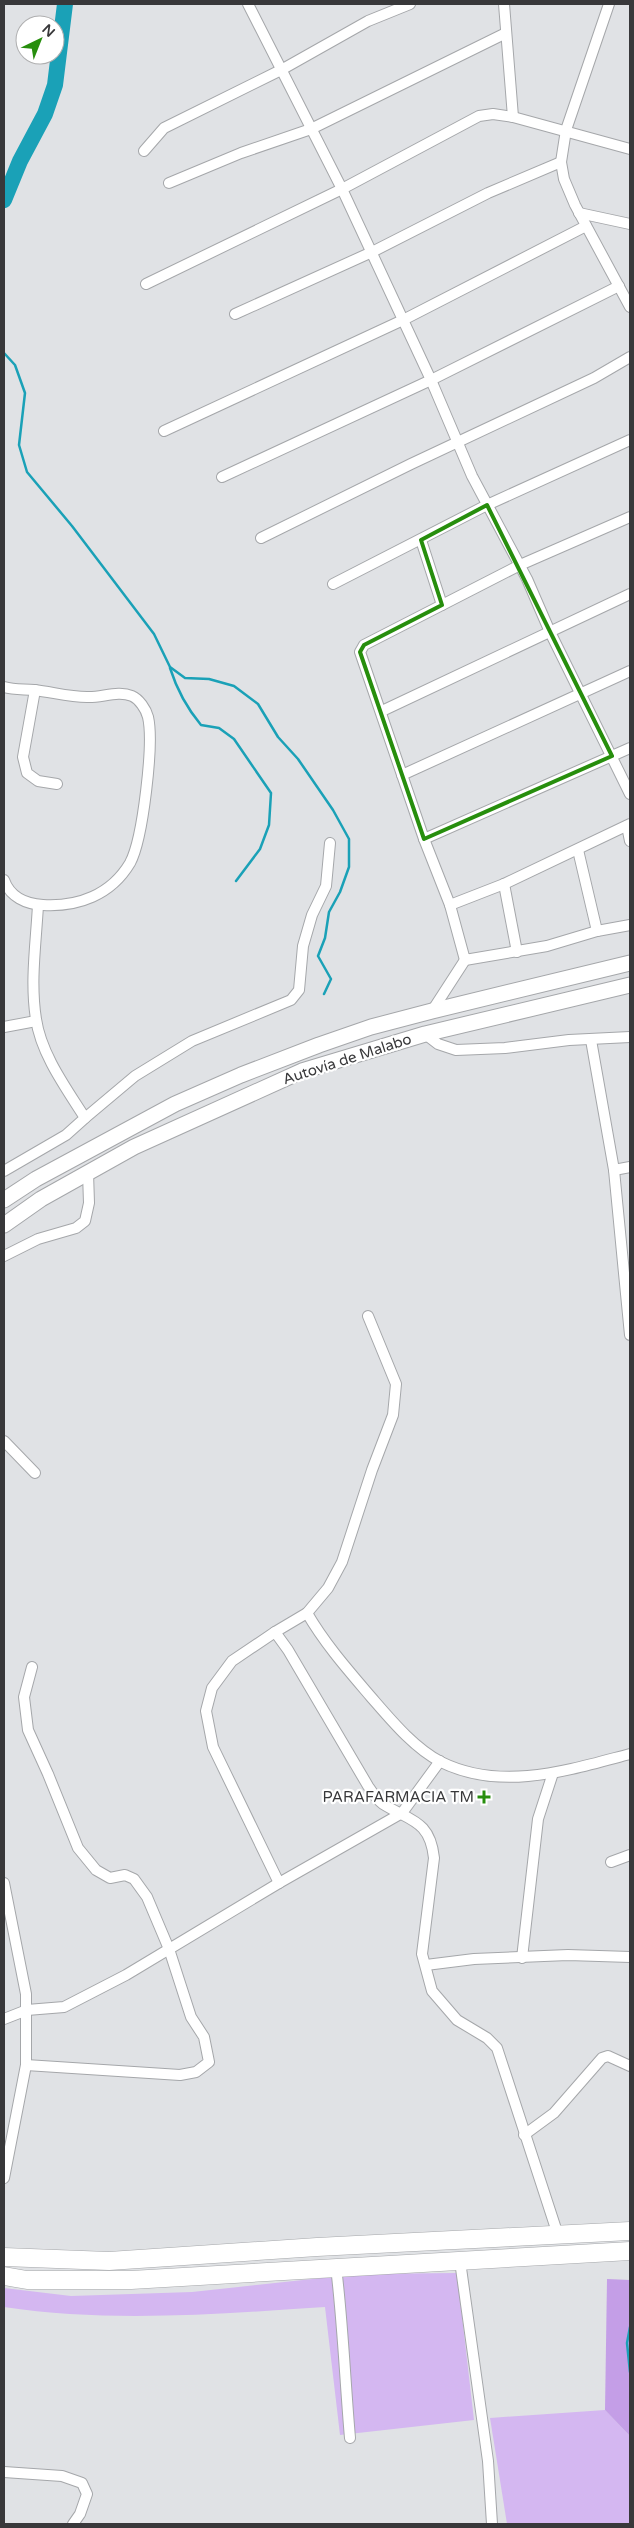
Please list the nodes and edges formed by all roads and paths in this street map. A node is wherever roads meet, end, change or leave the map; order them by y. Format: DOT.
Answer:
graph roads {
  1 [pos="248,4"];
  2 [pos="410,4"];
  3 [pos="504,4"];
  4 [pos="609,4"];
  5 [pos="506,32"];
  6 [pos="281,70"];
  7 [pos="513,117"];
  8 [pos="311,129"];
  9 [pos="566,130"];
  10 [pos="630,148"];
  11 [pos="144,151"];
  12 [pos="561,162"];
  13 [pos="169,183"];
  14 [pos="342,189"];
  15 [pos="579,212"];
  16 [pos="630,224"];
  17 [pos="586,226"];
  18 [pos="372,252"];
  19 [pos="146,284"];
  20 [pos="620,286"];
  21 [pos="630,307"];
  22 [pos="235,314"];
  23 [pos="403,320"];
  24 [pos="630,358"];
  25 [pos="431,380"];
  26 [pos="164,431"];
  27 [pos="630,440"];
  28 [pos="458,443"];
  29 [pos="222,477"];
  30 [pos="488,505"];
  31 [pos="630,517"];
  32 [pos="261,538"];
  33 [pos="421,540"];
  34 [pos="520,566"];
  35 [pos="333,584"];
  36 [pos="630,594"];
  37 [pos="442,605"];
  38 [pos="550,632"];
  39 [pos="630,671"];
  40 [pos="4,687"];
  41 [pos="35,690"];
  42 [pos="581,694"];
  43 [pos="382,711"];
  44 [pos="630,748"];
  45 [pos="612,756"];
  46 [pos="402,775"];
  47 [pos="57,784"];
  48 [pos="630,794"];
  49 [pos="628,825"];
  50 [pos="424,839"];
  51 [pos="630,841"];
  52 [pos="330,843"];
  53 [pos="578,850"];
  54 [pos="4,880"];
  55 [pos="504,884"];
  56 [pos="38,905"];
  57 [pos="450,905"];
  58 [pos="630,925"];
  59 [pos="597,931"];
  60 [pos="517,952"];
  61 [pos="465,960"];
  62 [pos="630,963"];
  63 [pos="630,985"];
  64 [pos="432,1011"];
  65 [pos="36,1020"];
  66 [pos="4,1027"];
  67 [pos="425,1034"];
  68 [pos="630,1037"];
  69 [pos="591,1040"];
  70 [pos="84,1118"];
  71 [pos="630,1167"];
  72 [pos="614,1170"];
  73 [pos="4,1171"];
  74 [pos="88,1173"];
  75 [pos="4,1200"];
  76 [pos="4,1225"];
  77 [pos="4,1256"];
  78 [pos="627,1276"];
  79 [pos="368,1316"];
  80 [pos="630,1335"];
  81 [pos="4,1441"];
  82 [pos="35,1473"];
  83 [pos="307,1613"];
  84 [pos="275,1632"];
  85 [pos="32,1667"];
  86 [pos="630,1754"];
  87 [pos="440,1761"];
  88 [pos="553,1773"];
  89 [pos="402,1813"];
  90 [pos="630,1855"];
  91 [pos="611,1862"];
  92 [pos="4,1883"];
  93 [pos="278,1883"];
  94 [pos="169,1949"];
  95 [pos="630,1957"];
  96 [pos="522,1958"];
  97 [pos="426,1965"];
  98 [pos="26,2010"];
  99 [pos="4,2019"];
  100 [pos="26,2065"];
  101 [pos="630,2066"];
  102 [pos="524,2135"];
  103 [pos="4,2178"];
  104 [pos="630,2230"];
  105 [pos="558,2234"];
  106 [pos="630,2251"];
  107 [pos="4,2257"];
  108 [pos="460,2261"];
  109 [pos="336,2267"];
  110 [pos="4,2276"];
  111 [pos="350,2438"];
  112 [pos="4,2472"];
  113 [pos="73,2524"];
  114 [pos="492,2524"];
  1 -- 6 [label="street"];
  2 -- 6 [label="street"];
  3 -- 5 [label="street"];
  4 -- 9 [label="street"];
  5 -- 7 [label="street"];
  5 -- 8 [label="street"];
  6 -- 8 [label="street"];
  6 -- 11 [label="street"];
  7 -- 9 [label="street"];
  7 -- 14 [label="street"];
  8 -- 13 [label="street"];
  8 -- 14 [label="street"];
  9 -- 10 [label="street"];
  9 -- 12 [label="street"];
  12 -- 15 [label="street"];
  12 -- 18 [label="street"];
  14 -- 18 [label="street"];
  14 -- 19 [label="street"];
  15 -- 16 [label="street"];
  15 -- 17 [label="street"];
  17 -- 20 [label="street"];
  17 -- 23 [label="street"];
  18 -- 22 [label="street"];
  18 -- 23 [label="street"];
  20 -- 21 [label="street"];
  20 -- 25 [label="street"];
  23 -- 25 [label="street"];
  23 -- 26 [label="street"];
  24 -- 28 [label="street"];
  25 -- 28 [label="street"];
  25 -- 29 [label="street"];
  27 -- 30 [label="street"];
  28 -- 30 [label="street"];
  28 -- 32 [label="street"];
  30 -- 33 [label="street"];
  30 -- 34 [label="street"];
  31 -- 34 [label="street"];
  33 -- 35 [label="street"];
  33 -- 37 [label="street"];
  34 -- 37 [label="street"];
  34 -- 38 [label="street"];
  36 -- 38 [label="street"];
  37 -- 43 [label="street"];
  38 -- 42 [label="street"];
  38 -- 43 [label="street"];
  39 -- 42 [label="street"];
  40 -- 41 [label="street"];
  41 -- 47 [label="street"];
  41 -- 56 [label="street"];
  42 -- 45 [label="street"];
  42 -- 46 [label="street"];
  43 -- 46 [label="street"];
  44 -- 45 [label="street"];
  45 -- 48 [label="street"];
  45 -- 50 [label="street"];
  46 -- 50 [label="street"];
  49 -- 51 [label="street"];
  49 -- 53 [label="street"];
  50 -- 57 [label="street"];
  52 -- 70 [label="street"];
  53 -- 55 [label="street"];
  53 -- 59 [label="street"];
  54 -- 56 [label="street"];
  55 -- 57 [label="street"];
  55 -- 60 [label="street"];
  56 -- 65 [label="street"];
  57 -- 61 [label="street"];
  58 -- 59 [label="street"];
  59 -- 60 [label="street"];
  60 -- 61 [label="street"];
  61 -- 64 [label="street"];
  62 -- 64 [label="main road, Autovía de Malabo"];
  63 -- 67 [label="main road, Autovía de Malabo"];
  64 -- 75 [label="main road, Autovía de Malabo"];
  65 -- 66 [label="street"];
  65 -- 70 [label="street"];
  67 -- 69 [label="street"];
  67 -- 74 [label="main road, Autovía de Malabo"];
  68 -- 69 [label="street"];
  69 -- 72 [label="street"];
  70 -- 73 [label="street"];
  71 -- 72 [label="street"];
  72 -- 78 [label="street"];
  74 -- 76 [label="main road, Autovía de Malabo"];
  74 -- 77 [label="street"];
  78 -- 80 [label="street"];
  79 -- 83 [label="street"];
  81 -- 82 [label="street"];
  83 -- 84 [label="street"];
  83 -- 87 [label="street"];
  84 -- 89 [label="street"];
  84 -- 93 [label="street"];
  85 -- 94 [label="street"];
  86 -- 88 [label="street"];
  87 -- 88 [label="street"];
  87 -- 89 [label="street"];
  88 -- 96 [label="street"];
  89 -- 93 [label="street"];
  89 -- 97 [label="street"];
  90 -- 91 [label="street"];
  92 -- 98 [label="street"];
  93 -- 94 [label="street"];
  94 -- 98 [label="street"];
  94 -- 100 [label="street"];
  95 -- 96 [label="street"];
  96 -- 97 [label="street"];
  97 -- 102 [label="street"];
  98 -- 99 [label="street"];
  98 -- 100 [label="street"];
  100 -- 103 [label="street"];
  101 -- 102 [label="street"];
  102 -- 105 [label="street"];
  104 -- 105 [label="highway"];
  105 -- 107 [label="highway"];
  106 -- 108 [label="highway"];
  108 -- 109 [label="highway"];
  108 -- 114 [label="street"];
  109 -- 110 [label="highway"];
  109 -- 111 [label="street"];
  112 -- 113 [label="street"];
}
